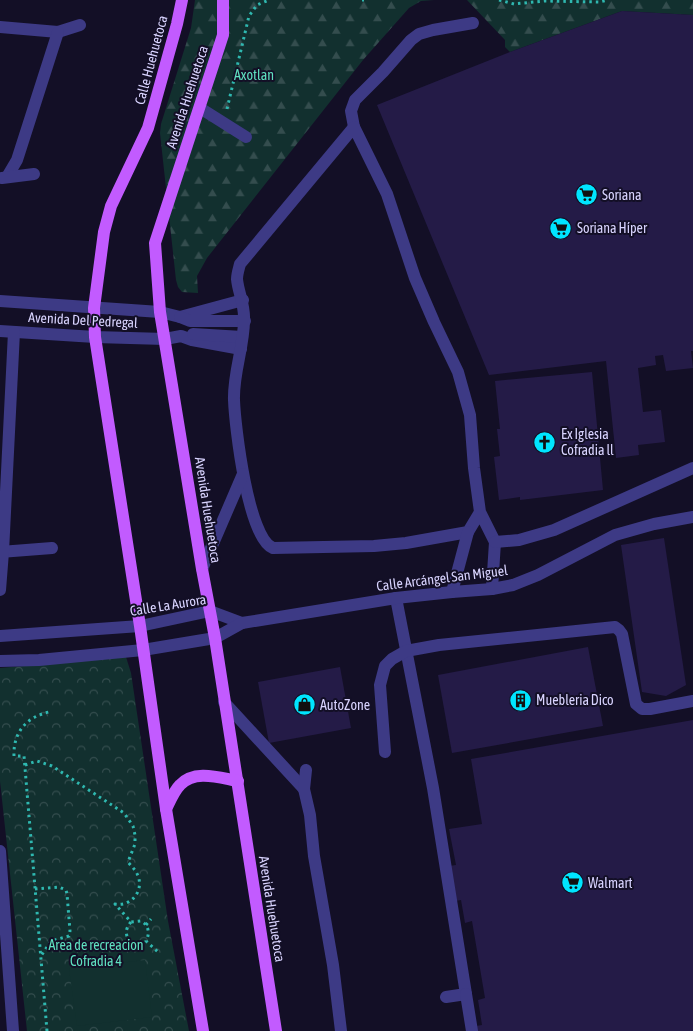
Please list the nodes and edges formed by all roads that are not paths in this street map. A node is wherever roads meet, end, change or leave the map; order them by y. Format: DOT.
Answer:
graph roads {
  1 [pos="182,0"];
  2 [pos="223,0"];
  3 [pos="473,23"];
  4 [pos="80,25"];
  5 [pos="0,27"];
  6 [pos="58,32"];
  7 [pos="200,108"];
  8 [pos="354,127"];
  9 [pos="148,128"];
  10 [pos="246,137"];
  11 [pos="34,174"];
  12 [pos="4,178"];
  13 [pos="243,300"];
  14 [pos="0,301"];
  15 [pos="94,308"];
  16 [pos="160,312"];
  17 [pos="180,317"];
  18 [pos="245,321"];
  19 [pos="0,331"];
  20 [pos="14,332"];
  21 [pos="95,337"];
  22 [pos="165,338"];
  23 [pos="241,343"];
  24 [pos="693,468"];
  25 [pos="243,474"];
  26 [pos="480,512"];
  27 [pos="693,517"];
  28 [pos="468,532"];
  29 [pos="495,542"];
  30 [pos="52,548"];
  31 [pos="2,552"];
  32 [pos="202,569"];
  33 [pos="492,589"];
  34 [pos="0,590"];
  35 [pos="452,592"];
  36 [pos="396,598"];
  37 [pos="210,611"];
  38 [pos="242,623"];
  39 [pos="140,626"];
  40 [pos="0,636"];
  41 [pos="215,638"];
  42 [pos="143,650"];
  43 [pos="406,652"];
  44 [pos="0,661"];
  45 [pos="693,701"];
  46 [pos="224,702"];
  47 [pos="385,752"];
  48 [pos="306,770"];
  49 [pos="238,781"];
  50 [pos="304,789"];
  51 [pos="166,808"];
  52 [pos="0,851"];
  53 [pos="2,901"];
  54 [pos="466,994"];
  55 [pos="446,998"];
  56 [pos="13,1031"];
  57 [pos="203,1031"];
  58 [pos="276,1031"];
  59 [pos="341,1031"];
  60 [pos="472,1031"];
  1 -- 9 [label="main road, Calle Huehuetoca"];
  2 -- 7 [label="main road, Avenida Huehuetoca"];
  3 -- 8 [label="street"];
  4 -- 6 [label="street"];
  5 -- 6 [label="street"];
  6 -- 12 [label="street"];
  7 -- 10 [label="street"];
  7 -- 16 [label="main road, Avenida Huehuetoca"];
  8 -- 13 [label="street"];
  8 -- 26 [label="street"];
  9 -- 15 [label="main road, Avenida Huehuetoca"];
  11 -- 12 [label="street"];
  13 -- 17 [label="street"];
  13 -- 18 [label="street"];
  14 -- 15 [label="street, Avenida Del Pedregal"];
  15 -- 16 [label="street, Avenida Del Pedregal"];
  15 -- 21 [label="main road, Avenida Huehuetoca"];
  16 -- 17 [label="street, Avenida Del Pedregal"];
  16 -- 22 [label="main road, Avenida Huehuetoca"];
  17 -- 18 [label="street, Avenida Del Pedregal"];
  18 -- 23 [label="street"];
  19 -- 20 [label="street, Avenida Del Pedregal"];
  20 -- 21 [label="street, Avenida Del Pedregal"];
  20 -- 31 [label="street"];
  21 -- 22 [label="street, Avenida Del Pedregal"];
  21 -- 39 [label="main road, Avenida Huehuetoca"];
  22 -- 23 [label="street, Avenida Del Pedregal"];
  22 -- 32 [label="main road, Avenida Huehuetoca"];
  23 -- 25 [label="street"];
  24 -- 29 [label="street"];
  25 -- 28 [label="street"];
  25 -- 32 [label="street"];
  26 -- 28 [label="street"];
  26 -- 29 [label="street"];
  27 -- 33 [label="street, Calle Arcángel San Miguel"];
  28 -- 35 [label="street"];
  29 -- 33 [label="street"];
  30 -- 31 [label="street"];
  31 -- 34 [label="street"];
  32 -- 37 [label="main road, Avenida Huehuetoca"];
  33 -- 35 [label="street, Calle Arcángel San Miguel"];
  35 -- 36 [label="street, Calle Arcángel San Miguel"];
  36 -- 38 [label="street, Calle Arcángel San Miguel"];
  36 -- 43 [label="street"];
  37 -- 38 [label="street, Calle La Aurora"];
  37 -- 39 [label="street, Calle La Aurora"];
  37 -- 41 [label="main road, Avenida Huehuetoca"];
  38 -- 41 [label="street"];
  39 -- 40 [label="street, Calle La Aurora"];
  39 -- 42 [label="main road, Avenida Huehuetoca"];
  41 -- 42 [label="street"];
  41 -- 46 [label="main road, Avenida Huehuetoca"];
  42 -- 44 [label="street"];
  42 -- 51 [label="main road, Avenida Huehuetoca"];
  43 -- 45 [label="street"];
  43 -- 47 [label="street"];
  43 -- 54 [label="street"];
  46 -- 49 [label="main road, Avenida Huehuetoca"];
  46 -- 50 [label="street"];
  48 -- 50 [label="street"];
  49 -- 51 [label="main road"];
  49 -- 58 [label="main road, Avenida Huehuetoca"];
  50 -- 59 [label="street"];
  51 -- 57 [label="main road, Avenida Huehuetoca"];
  52 -- 53 [label="street"];
  53 -- 56 [label="street"];
  54 -- 55 [label="street"];
  54 -- 60 [label="street"];
}
